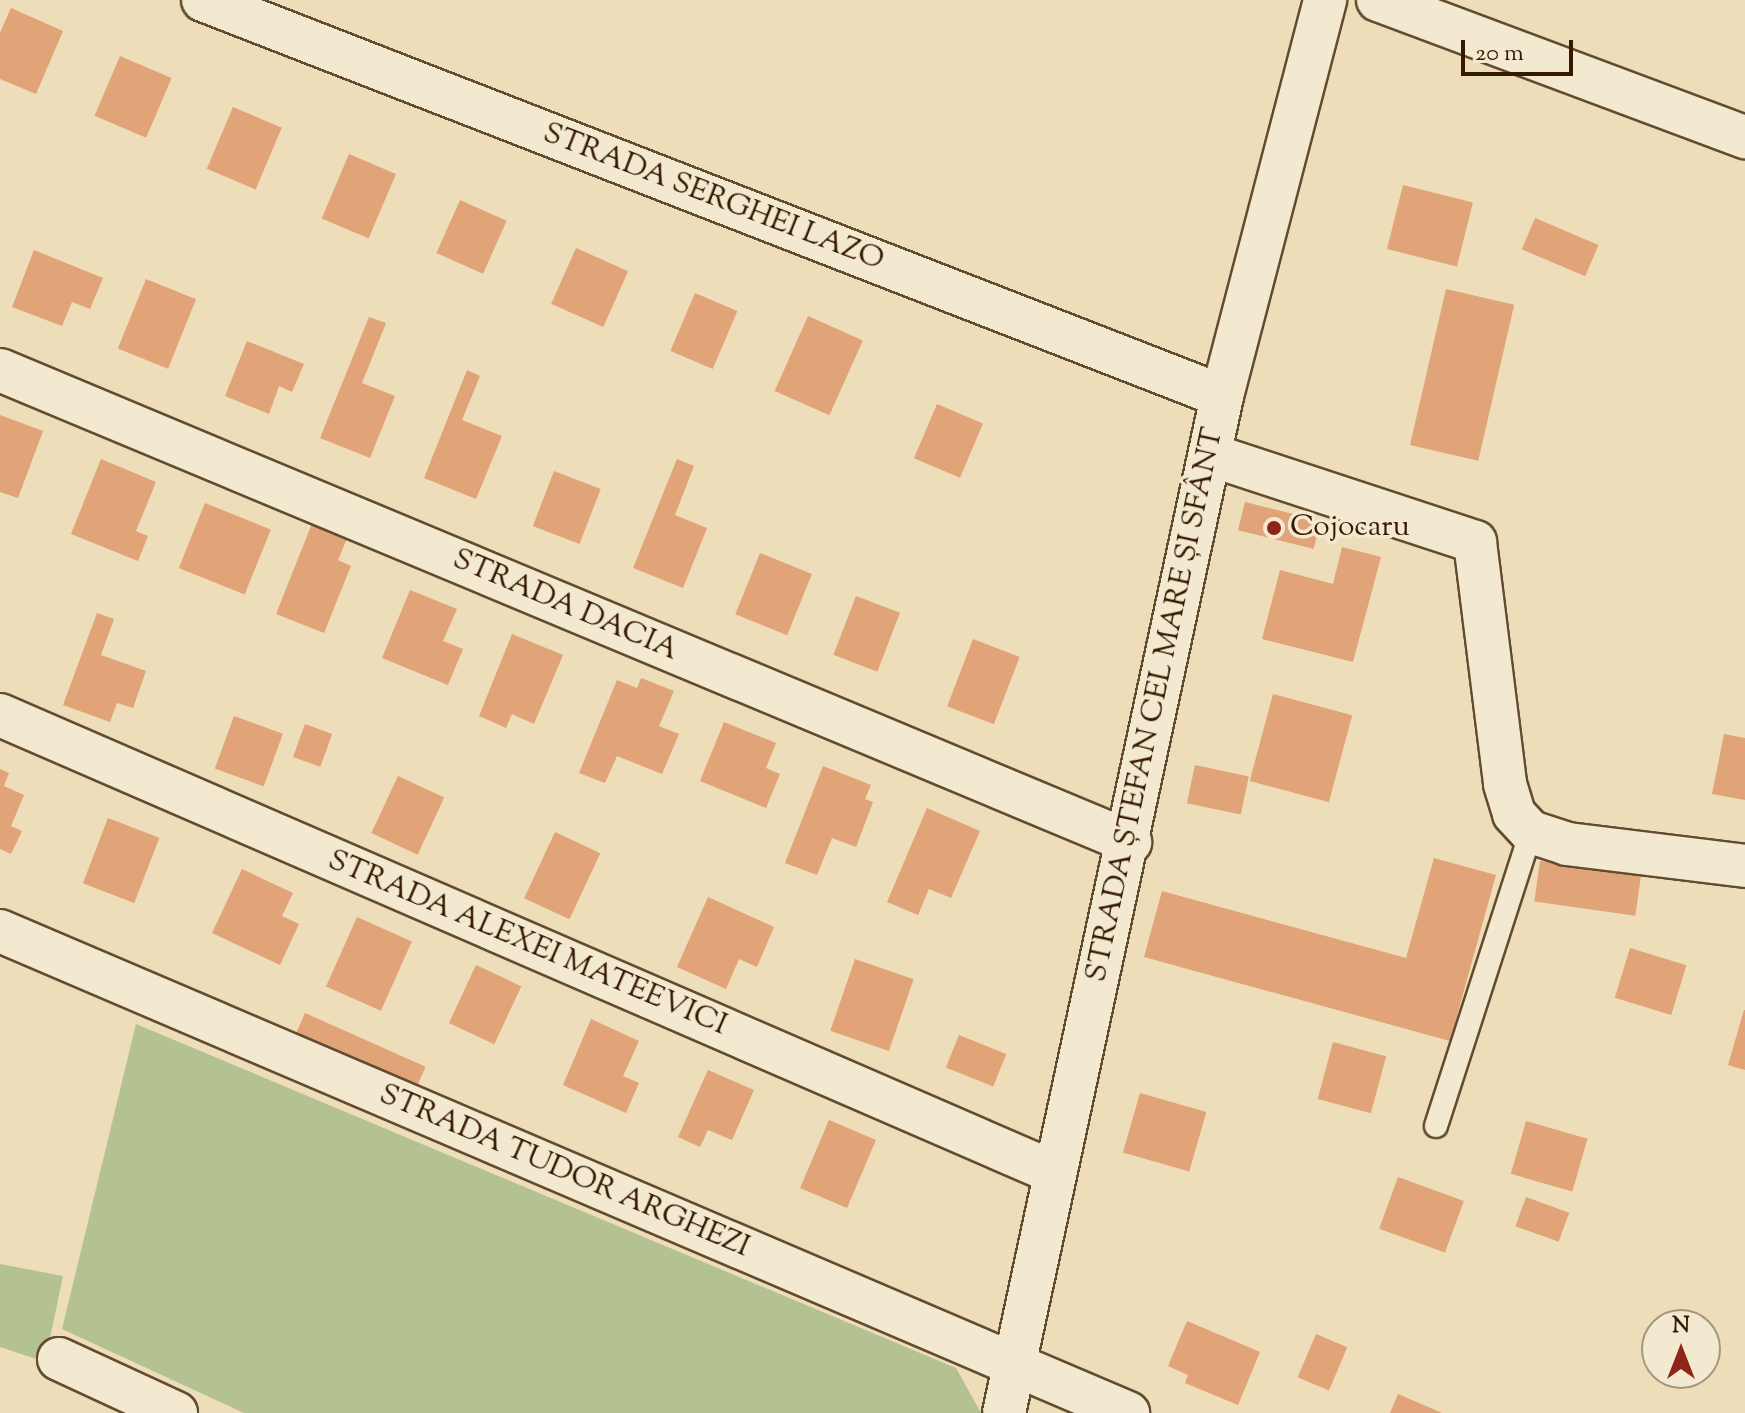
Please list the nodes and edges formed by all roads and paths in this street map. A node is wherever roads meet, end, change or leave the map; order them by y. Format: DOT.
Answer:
graph roads {
  1 [pos="203,0"];
  2 [pos="1325,0"];
  3 [pos="1378,0"];
  4 [pos="1745,137"];
  5 [pos="0,370"];
  6 [pos="1222,396"];
  7 [pos="1211,455"];
  8 [pos="0,715"];
  9 [pos="1531,832"];
  10 [pos="1130,842"];
  11 [pos="1745,866"];
  12 [pos="0,931"];
  13 [pos="1436,1126"];
  14 [pos="1053,1172"];
  15 [pos="59,1359"];
  16 [pos="1013,1364"];
  17 [pos="176,1413"];
  18 [pos="1004,1413"];
  19 [pos="1128,1413"];
  1 -- 6 [label="street, STRADA SERGHEI LAZO"];
  2 -- 6 [label="street, STRADA ȘTEFAN CEL MARE ȘI SFÂNT"];
  3 -- 4 [label="street"];
  5 -- 10 [label="street, STRADA DACIA"];
  6 -- 7 [label="street, STRADA ȘTEFAN CEL MARE ȘI SFÂNT"];
  7 -- 9 [label="street"];
  7 -- 10 [label="street, STRADA ȘTEFAN CEL MARE ȘI SFÂNT"];
  8 -- 14 [label="street, STRADA ALEXEI MATEEVICI"];
  9 -- 11 [label="street"];
  9 -- 13 [label="lane"];
  10 -- 14 [label="street, STRADA ȘTEFAN CEL MARE ȘI SFÂNT"];
  12 -- 16 [label="street, STRADA TUDOR ARGHEZI"];
  14 -- 16 [label="street, STRADA ȘTEFAN CEL MARE ȘI SFÂNT"];
  15 -- 17 [label="street"];
  16 -- 18 [label="street, STRADA ȘTEFAN CEL MARE ȘI SFÂNT"];
  16 -- 19 [label="street, STRADA TUDOR ARGHEZI"];
}
